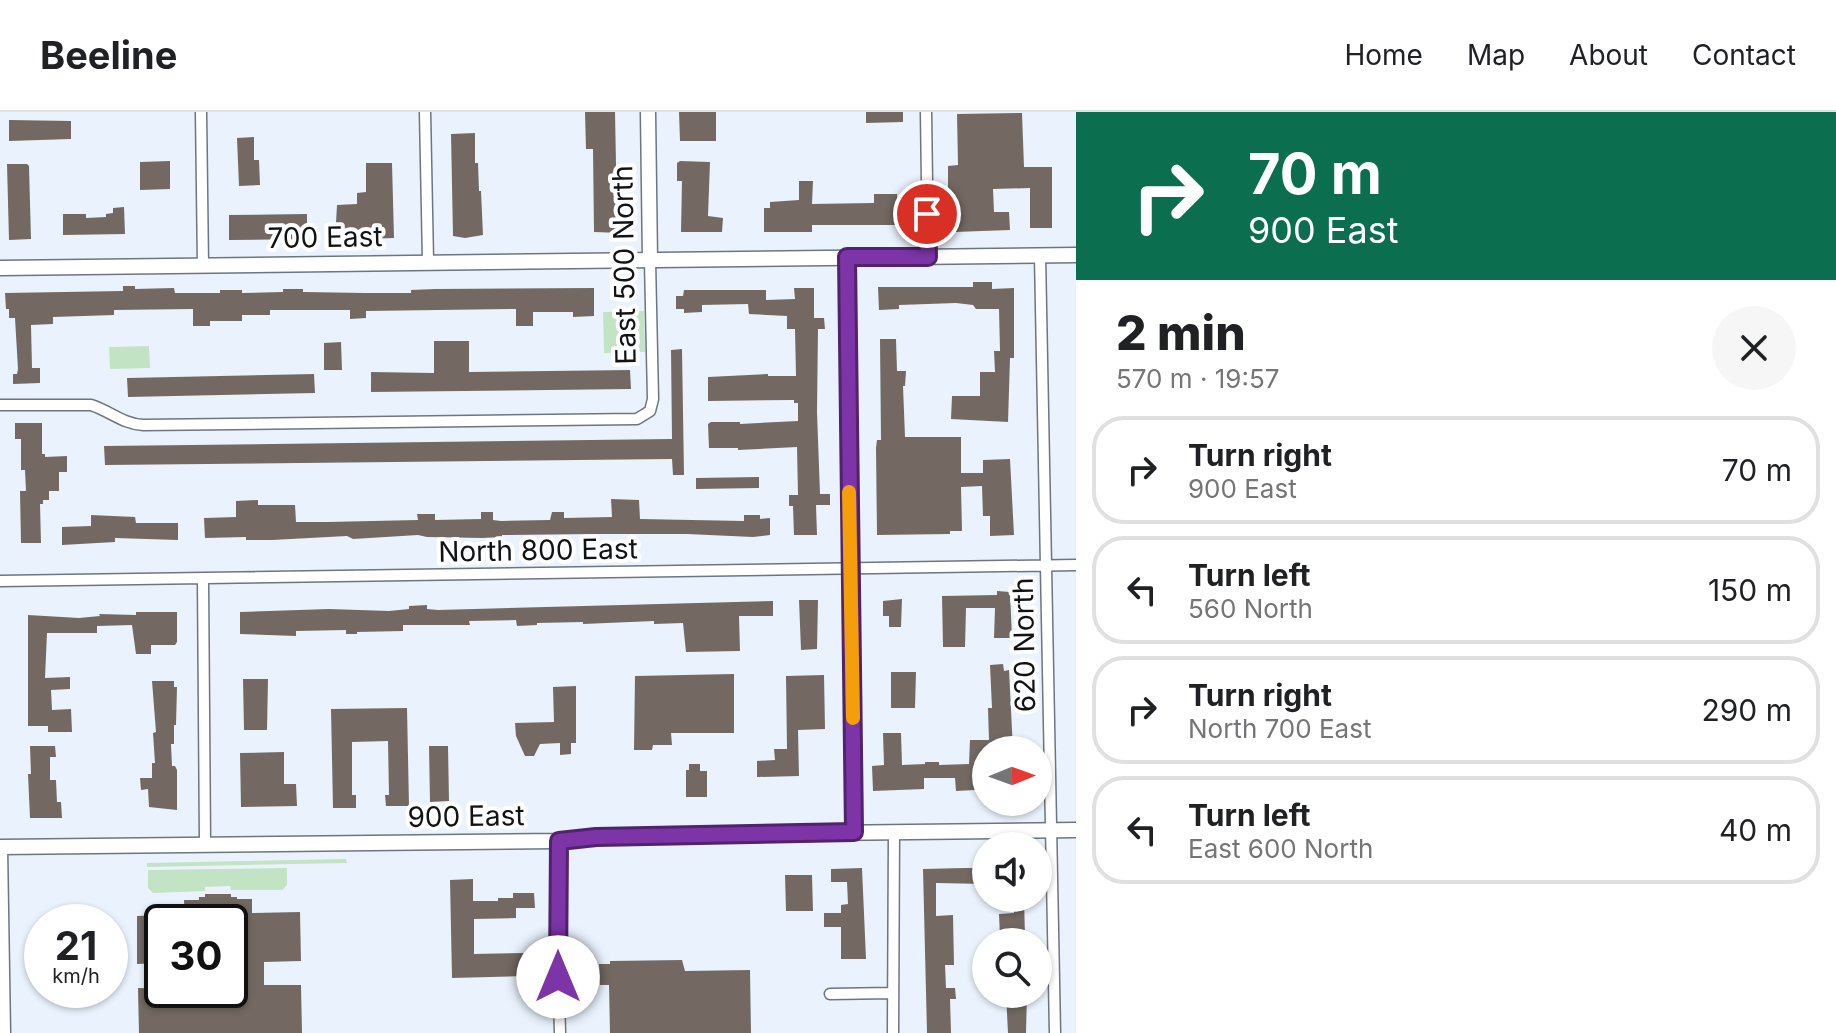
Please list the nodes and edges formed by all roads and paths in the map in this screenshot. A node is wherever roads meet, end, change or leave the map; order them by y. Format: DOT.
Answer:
graph roads {
  1 [pos="201,112"];
  2 [pos="425,112"];
  3 [pos="648,112"];
  4 [pos="926,112"];
  5 [pos="1040,255"];
  6 [pos="1076,255"];
  7 [pos="847,257"];
  8 [pos="928,257"];
  9 [pos="428,261"];
  10 [pos="650,261"];
  11 [pos="203,266"];
  12 [pos="0,268"];
  13 [pos="0,405"];
  14 [pos="1046,565"];
  15 [pos="1076,565"];
  16 [pos="852,568"];
  17 [pos="203,580"];
  18 [pos="0,581"];
  19 [pos="1052,830"];
  20 [pos="1076,830"];
  21 [pos="894,831"];
  22 [pos="854,832"];
  23 [pos="0,835"];
  24 [pos="559,841"];
  25 [pos="205,844"];
  26 [pos="0,847"];
  27 [pos="892,993"];
  28 [pos="830,994"];
  29 [pos="3,1033"];
  30 [pos="560,1033"];
  31 [pos="893,1033"];
  32 [pos="1055,1033"];
  1 -- 11 [label="street"];
  2 -- 9 [label="street"];
  3 -- 10 [label="street, East 500 North"];
  4 -- 8 [label="street"];
  5 -- 6 [label="street, 700 East"];
  5 -- 8 [label="street, 700 East"];
  5 -- 14 [label="street, 620 North"];
  7 -- 8 [label="street, 700 East"];
  7 -- 10 [label="street, 700 East"];
  7 -- 16 [label="street"];
  9 -- 10 [label="street, 700 East"];
  9 -- 11 [label="street, 700 East"];
  10 -- 13 [label="street, East 500 North"];
  11 -- 12 [label="street, 700 East"];
  14 -- 15 [label="street, North 800 East"];
  14 -- 16 [label="street, North 800 East"];
  14 -- 19 [label="street, 620 North"];
  16 -- 17 [label="street, North 800 East"];
  16 -- 22 [label="street"];
  17 -- 18 [label="street, North 800 East"];
  17 -- 25 [label="street"];
  19 -- 20 [label="street, 900 East"];
  19 -- 21 [label="street, 900 East"];
  19 -- 32 [label="street, 620 North"];
  21 -- 22 [label="street, 900 East"];
  21 -- 27 [label="street"];
  22 -- 24 [label="street, 900 East"];
  23 -- 26 [label="street"];
  24 -- 25 [label="street, 900 East"];
  24 -- 30 [label="street"];
  25 -- 26 [label="street, 900 East"];
  26 -- 29 [label="street"];
  27 -- 28 [label="street"];
  27 -- 31 [label="street"];
}
